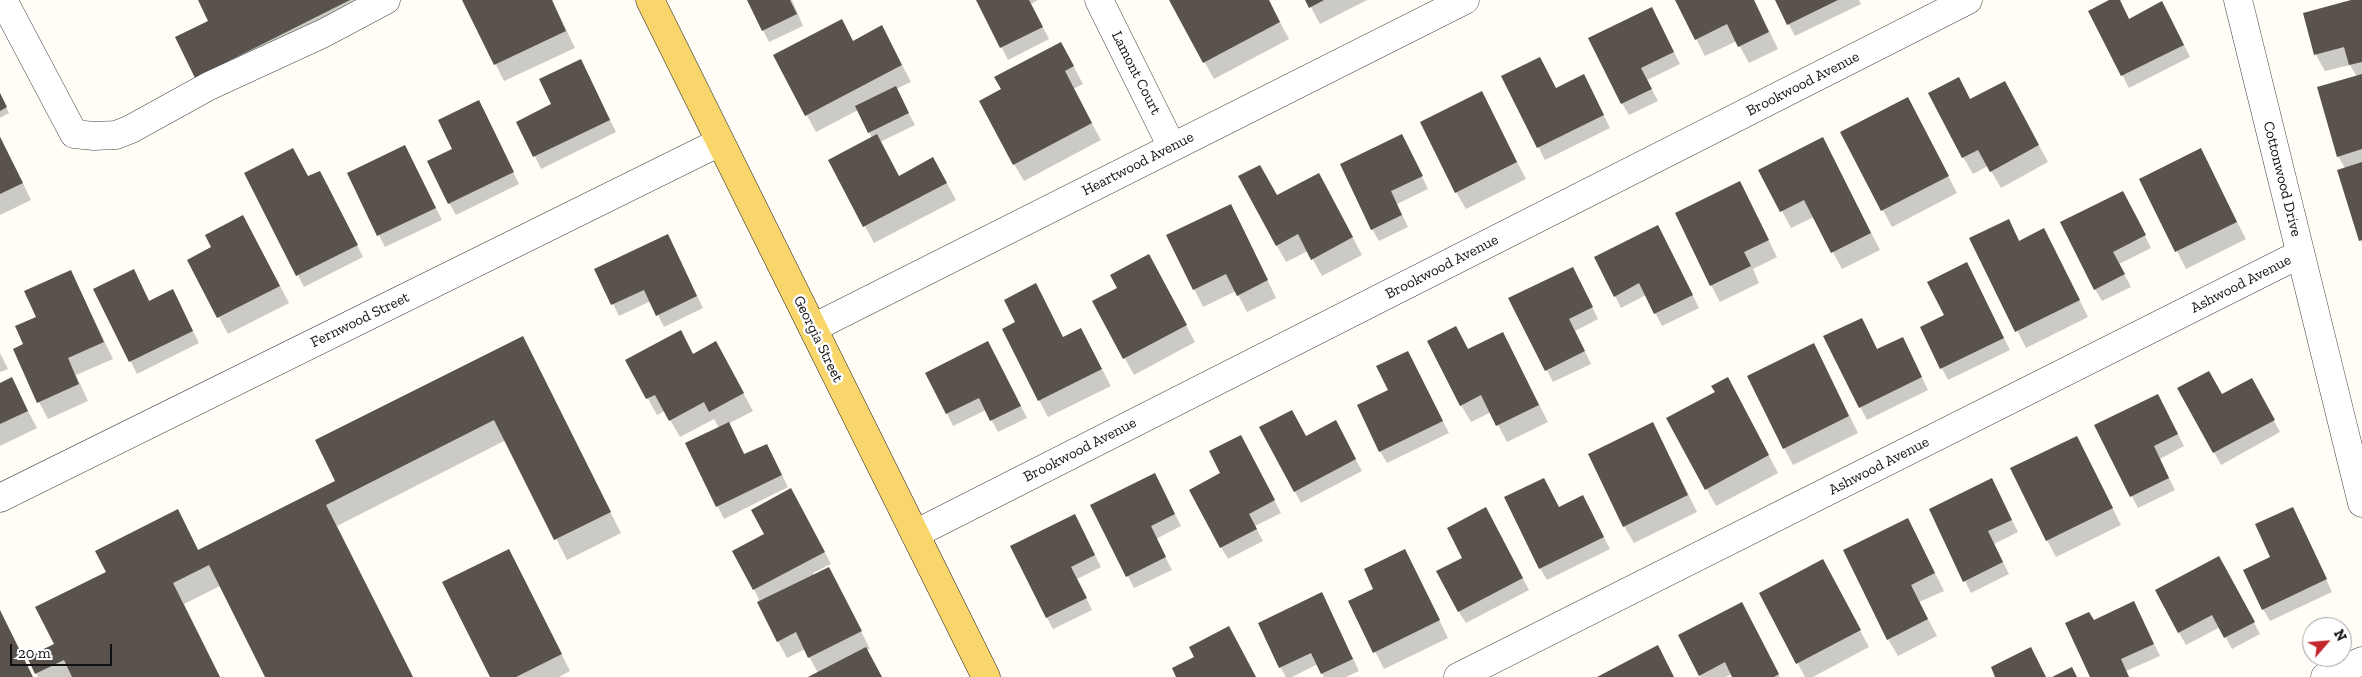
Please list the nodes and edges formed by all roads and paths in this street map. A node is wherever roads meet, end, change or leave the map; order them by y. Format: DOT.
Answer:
graph roads {
  1 [pos="3,0"];
  2 [pos="386,0"];
  3 [pos="650,0"];
  4 [pos="1099,0"];
  5 [pos="1465,0"];
  6 [pos="1968,0"];
  7 [pos="2238,0"];
  8 [pos="720,142"];
  9 [pos="1172,147"];
  10 [pos="2300,254"];
  11 [pos="813,328"];
  12 [pos="0,498"];
  13 [pos="2362,503"];
  14 [pos="915,534"];
  15 [pos="2362,661"];
  16 [pos="986,677"];
  17 [pos="1458,677"];
  18 [pos="2326,677"];
  1 -- 2 [label="street"];
  3 -- 8 [label="main road, Georgia Street"];
  4 -- 9 [label="street, Lamont Court"];
  5 -- 9 [label="street, Heartwood Avenue"];
  6 -- 14 [label="street, Brookwood Avenue"];
  7 -- 10 [label="street, Cottonwood Drive"];
  8 -- 11 [label="main road, Georgia Street"];
  8 -- 12 [label="street, Fernwood Street"];
  9 -- 11 [label="street, Heartwood Avenue"];
  10 -- 13 [label="street, Cottonwood Drive"];
  10 -- 17 [label="street, Ashwood Avenue"];
  11 -- 14 [label="main road, Georgia Street"];
  14 -- 16 [label="main road, Georgia Street"];
  15 -- 18 [label="street"];
}
